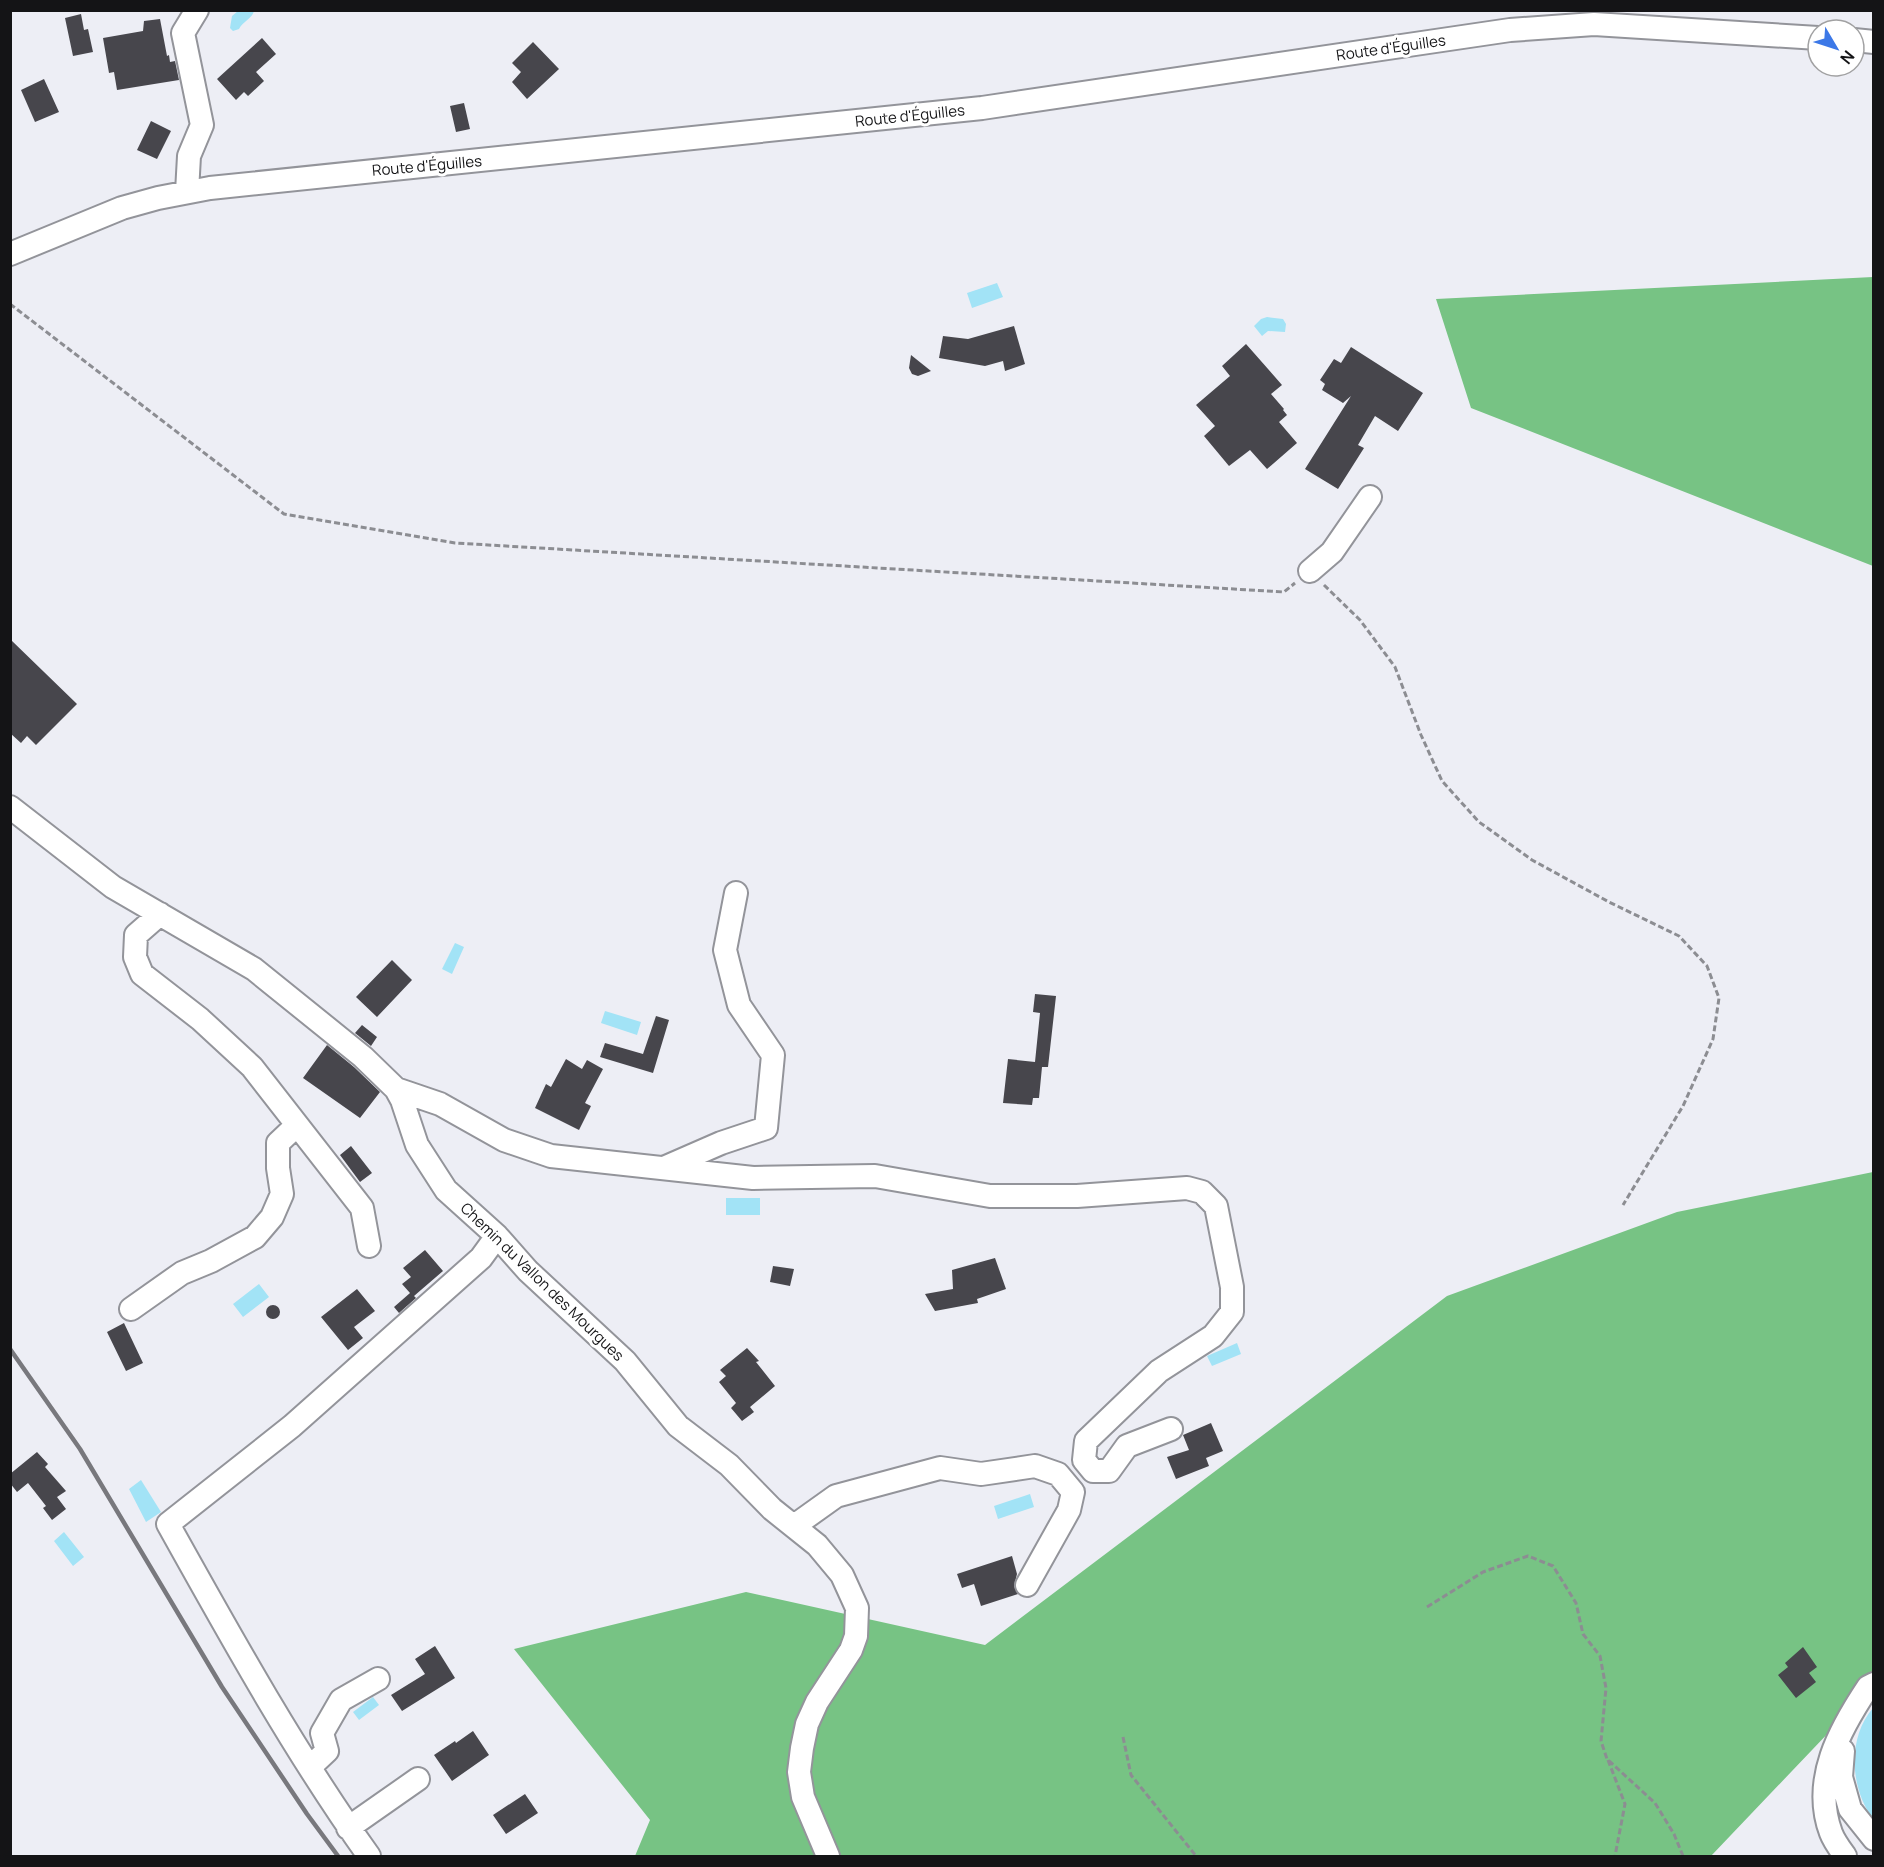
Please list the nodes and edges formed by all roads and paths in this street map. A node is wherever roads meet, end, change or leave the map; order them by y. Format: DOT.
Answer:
graph roads {
  1 [pos="197,10"];
  2 [pos="1699,20"];
  3 [pos="1806,36"];
  4 [pos="187,192"];
  5 [pos="10,254"];
  6 [pos="10,304"];
  7 [pos="1370,497"];
  8 [pos="1310,571"];
  9 [pos="10,807"];
  10 [pos="736,893"];
  11 [pos="160,914"];
  12 [pos="396,1089"];
  13 [pos="297,1125"];
  14 [pos="664,1168"];
  15 [pos="1623,1205"];
  16 [pos="496,1236"];
  17 [pos="369,1246"];
  18 [pos="131,1309"];
  19 [pos="1171,1429"];
  20 [pos="794,1526"];
  21 [pos="1027,1585"];
  22 [pos="1427,1607"];
  23 [pos="378,1678"];
  24 [pos="1874,1684"];
  25 [pos="1845,1721"];
  26 [pos="1123,1737"];
  27 [pos="1607,1759"];
  28 [pos="310,1767"];
  29 [pos="418,1779"];
  30 [pos="348,1828"];
  31 [pos="1874,1839"];
  32 [pos="369,1857"];
  33 [pos="828,1857"];
  34 [pos="1196,1857"];
  35 [pos="1615,1857"];
  36 [pos="1683,1857"];
  37 [pos="1845,1857"];
  1 -- 4 [label="street"];
  2 -- 3 [label="street, Route d'Éguilles"];
  2 -- 4 [label="street, Route d'Éguilles"];
  4 -- 5 [label="street, Route d'Éguilles"];
  6 -- 8 [label="path"];
  7 -- 8 [label="street"];
  8 -- 15 [label="path"];
  9 -- 11 [label="street, Chemin du Vallon des Mourgues"];
  10 -- 14 [label="street"];
  11 -- 12 [label="street, Chemin du Vallon des Mourgues"];
  11 -- 13 [label="street"];
  12 -- 14 [label="street"];
  12 -- 16 [label="street, Chemin du Vallon des Mourgues"];
  13 -- 17 [label="street"];
  13 -- 18 [label="street"];
  14 -- 19 [label="street"];
  16 -- 20 [label="street, Chemin du Vallon des Mourgues"];
  16 -- 28 [label="street"];
  20 -- 21 [label="street"];
  20 -- 33 [label="street, Chemin du Vallon des Mourgues"];
  22 -- 27 [label="path"];
  23 -- 28 [label="street"];
  24 -- 25 [label="street"];
  25 -- 31 [label="street"];
  25 -- 37 [label="street"];
  26 -- 34 [label="path"];
  27 -- 35 [label="path"];
  27 -- 36 [label="path"];
  28 -- 30 [label="street"];
  29 -- 30 [label="street"];
  30 -- 32 [label="street"];
}
